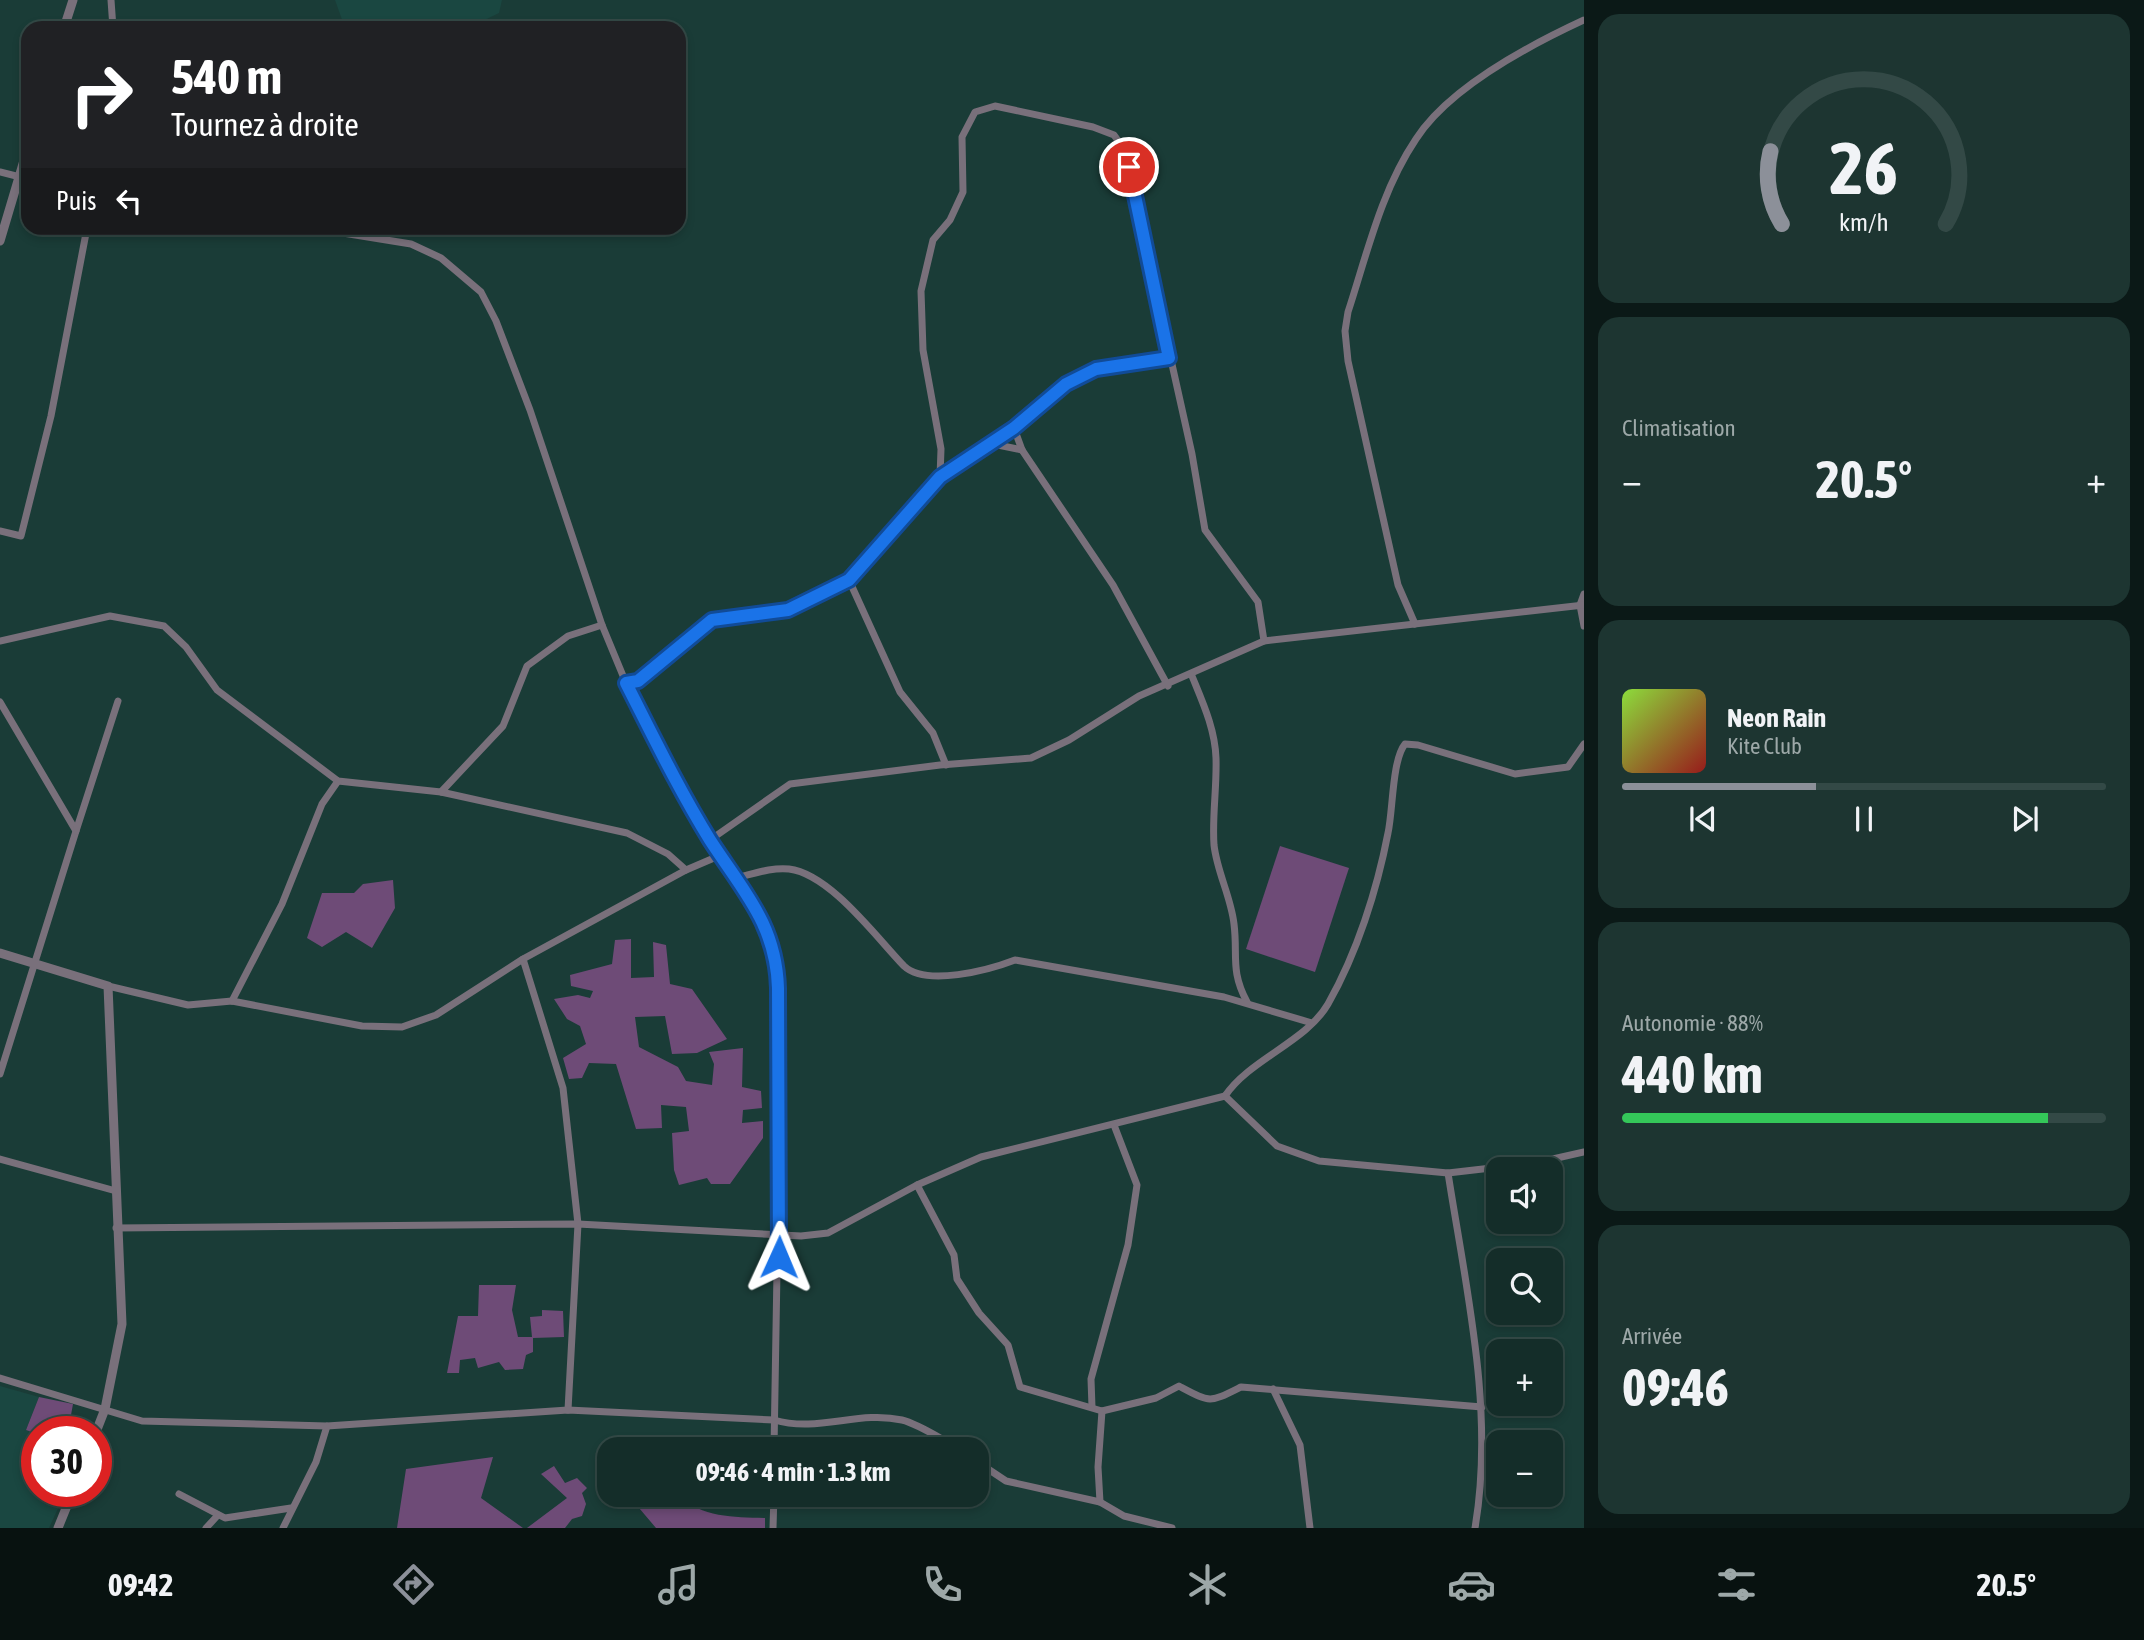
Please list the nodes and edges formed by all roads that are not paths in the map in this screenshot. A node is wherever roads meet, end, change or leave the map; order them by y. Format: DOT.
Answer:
graph roads {
  1 [pos="73,0"];
  2 [pos="111,0"];
  3 [pos="1584,20"];
  4 [pos="66,21"];
  5 [pos="112,21"];
  6 [pos="0,172"];
  7 [pos="21,177"];
  8 [pos="21,183"];
  9 [pos="87,235"];
  10 [pos="355,235"];
  11 [pos="0,241"];
  12 [pos="1169,358"];
  13 [pos="1014,428"];
  14 [pos="993,444"];
  15 [pos="1022,450"];
  16 [pos="940,477"];
  17 [pos="0,531"];
  18 [pos="849,580"];
  19 [pos="1584,594"];
  20 [pos="1582,605"];
  21 [pos="1415,624"];
  22 [pos="602,625"];
  23 [pos="1584,626"];
  24 [pos="0,641"];
  25 [pos="1264,641"];
  26 [pos="1192,676"];
  27 [pos="626,683"];
  28 [pos="1168,685"];
  29 [pos="118,701"];
  30 [pos="0,702"];
  31 [pos="1584,744"];
  32 [pos="946,765"];
  33 [pos="338,781"];
  34 [pos="441,792"];
  35 [pos="76,831"];
  36 [pos="710,840"];
  37 [pos="721,855"];
  38 [pos="686,870"];
  39 [pos="736,878"];
  40 [pos="0,953"];
  41 [pos="523,959"];
  42 [pos="34,963"];
  43 [pos="108,986"];
  44 [pos="232,1001"];
  45 [pos="1247,1002"];
  46 [pos="1312,1023"];
  47 [pos="0,1074"];
  48 [pos="1224,1096"];
  49 [pos="1114,1125"];
  50 [pos="1584,1152"];
  51 [pos="1563,1158"];
  52 [pos="0,1159"];
  53 [pos="1486,1170"];
  54 [pos="1448,1173"];
  55 [pos="917,1185"];
  56 [pos="116,1191"];
  57 [pos="578,1223"];
  58 [pos="116,1228"];
  59 [pos="779,1234"];
  60 [pos="0,1378"];
  61 [pos="1273,1389"];
  62 [pos="1091,1407"];
  63 [pos="1482,1407"];
  64 [pos="106,1409"];
  65 [pos="568,1410"];
  66 [pos="1102,1411"];
  67 [pos="103,1416"];
  68 [pos="774,1420"];
  69 [pos="327,1426"];
  70 [pos="774,1437"];
  71 [pos="936,1437"];
  72 [pos="989,1470"];
  73 [pos="179,1494"];
  74 [pos="1100,1502"];
  75 [pos="67,1507"];
  76 [pos="774,1507"];
  77 [pos="291,1508"];
  78 [pos="218,1516"];
  79 [pos="58,1528"];
  80 [pos="206,1528"];
  81 [pos="283,1528"];
  82 [pos="773,1528"];
  83 [pos="1172,1528"];
  84 [pos="1310,1528"];
  85 [pos="1475,1528"];
  1 -- 4 [label="street"];
  2 -- 5 [label="street"];
  3 -- 21 [label="street"];
  6 -- 7 [label="street"];
  8 -- 11 [label="street"];
  9 -- 17 [label="street"];
  10 -- 22 [label="street"];
  12 -- 13 [label="street"];
  12 -- 16 [label="street"];
  12 -- 25 [label="street"];
  13 -- 14 [label="street"];
  13 -- 15 [label="street"];
  14 -- 15 [label="street"];
  14 -- 16 [label="street"];
  15 -- 28 [label="street"];
  16 -- 18 [label="street"];
  18 -- 27 [label="street"];
  18 -- 32 [label="street"];
  19 -- 20 [label="street"];
  20 -- 21 [label="street"];
  20 -- 23 [label="street"];
  21 -- 25 [label="street"];
  22 -- 27 [label="street"];
  22 -- 34 [label="street"];
  24 -- 33 [label="street"];
  25 -- 26 [label="street"];
  26 -- 28 [label="street"];
  26 -- 45 [label="street"];
  27 -- 36 [label="street"];
  28 -- 32 [label="street"];
  29 -- 35 [label="street"];
  30 -- 35 [label="street"];
  31 -- 46 [label="street"];
  32 -- 36 [label="street"];
  33 -- 34 [label="street"];
  33 -- 44 [label="street"];
  34 -- 38 [label="street"];
  35 -- 42 [label="street"];
  36 -- 37 [label="street"];
  37 -- 38 [label="street"];
  37 -- 39 [label="street"];
  38 -- 41 [label="street"];
  39 -- 45 [label="street"];
  39 -- 59 [label="street"];
  40 -- 42 [label="street"];
  41 -- 44 [label="street"];
  41 -- 57 [label="street"];
  42 -- 43 [label="street"];
  42 -- 47 [label="street"];
  43 -- 44 [label="street"];
  43 -- 56 [label="street"];
  45 -- 46 [label="street"];
  46 -- 48 [label="street"];
  48 -- 49 [label="street"];
  48 -- 54 [label="street"];
  49 -- 55 [label="street"];
  49 -- 62 [label="street"];
  50 -- 51 [label="street"];
  52 -- 56 [label="street"];
  53 -- 54 [label="street"];
  54 -- 63 [label="street"];
  55 -- 59 [label="street"];
  55 -- 62 [label="street"];
  56 -- 58 [label="street"];
  57 -- 58 [label="street"];
  57 -- 59 [label="street"];
  57 -- 65 [label="street"];
  58 -- 64 [label="street"];
  59 -- 68 [label="street"];
  60 -- 64 [label="street"];
  61 -- 63 [label="street"];
  61 -- 66 [label="street"];
  61 -- 84 [label="street"];
  62 -- 66 [label="street"];
  63 -- 85 [label="street"];
  64 -- 67 [label="street"];
  64 -- 69 [label="street"];
  65 -- 68 [label="street"];
  65 -- 69 [label="street"];
  66 -- 74 [label="street"];
  68 -- 70 [label="street"];
  68 -- 71 [label="street"];
  69 -- 77 [label="street"];
  72 -- 74 [label="street"];
  73 -- 78 [label="street"];
  74 -- 83 [label="street"];
  75 -- 79 [label="street"];
  76 -- 82 [label="street"];
  77 -- 78 [label="street"];
  77 -- 81 [label="street"];
  78 -- 80 [label="street"];
}
